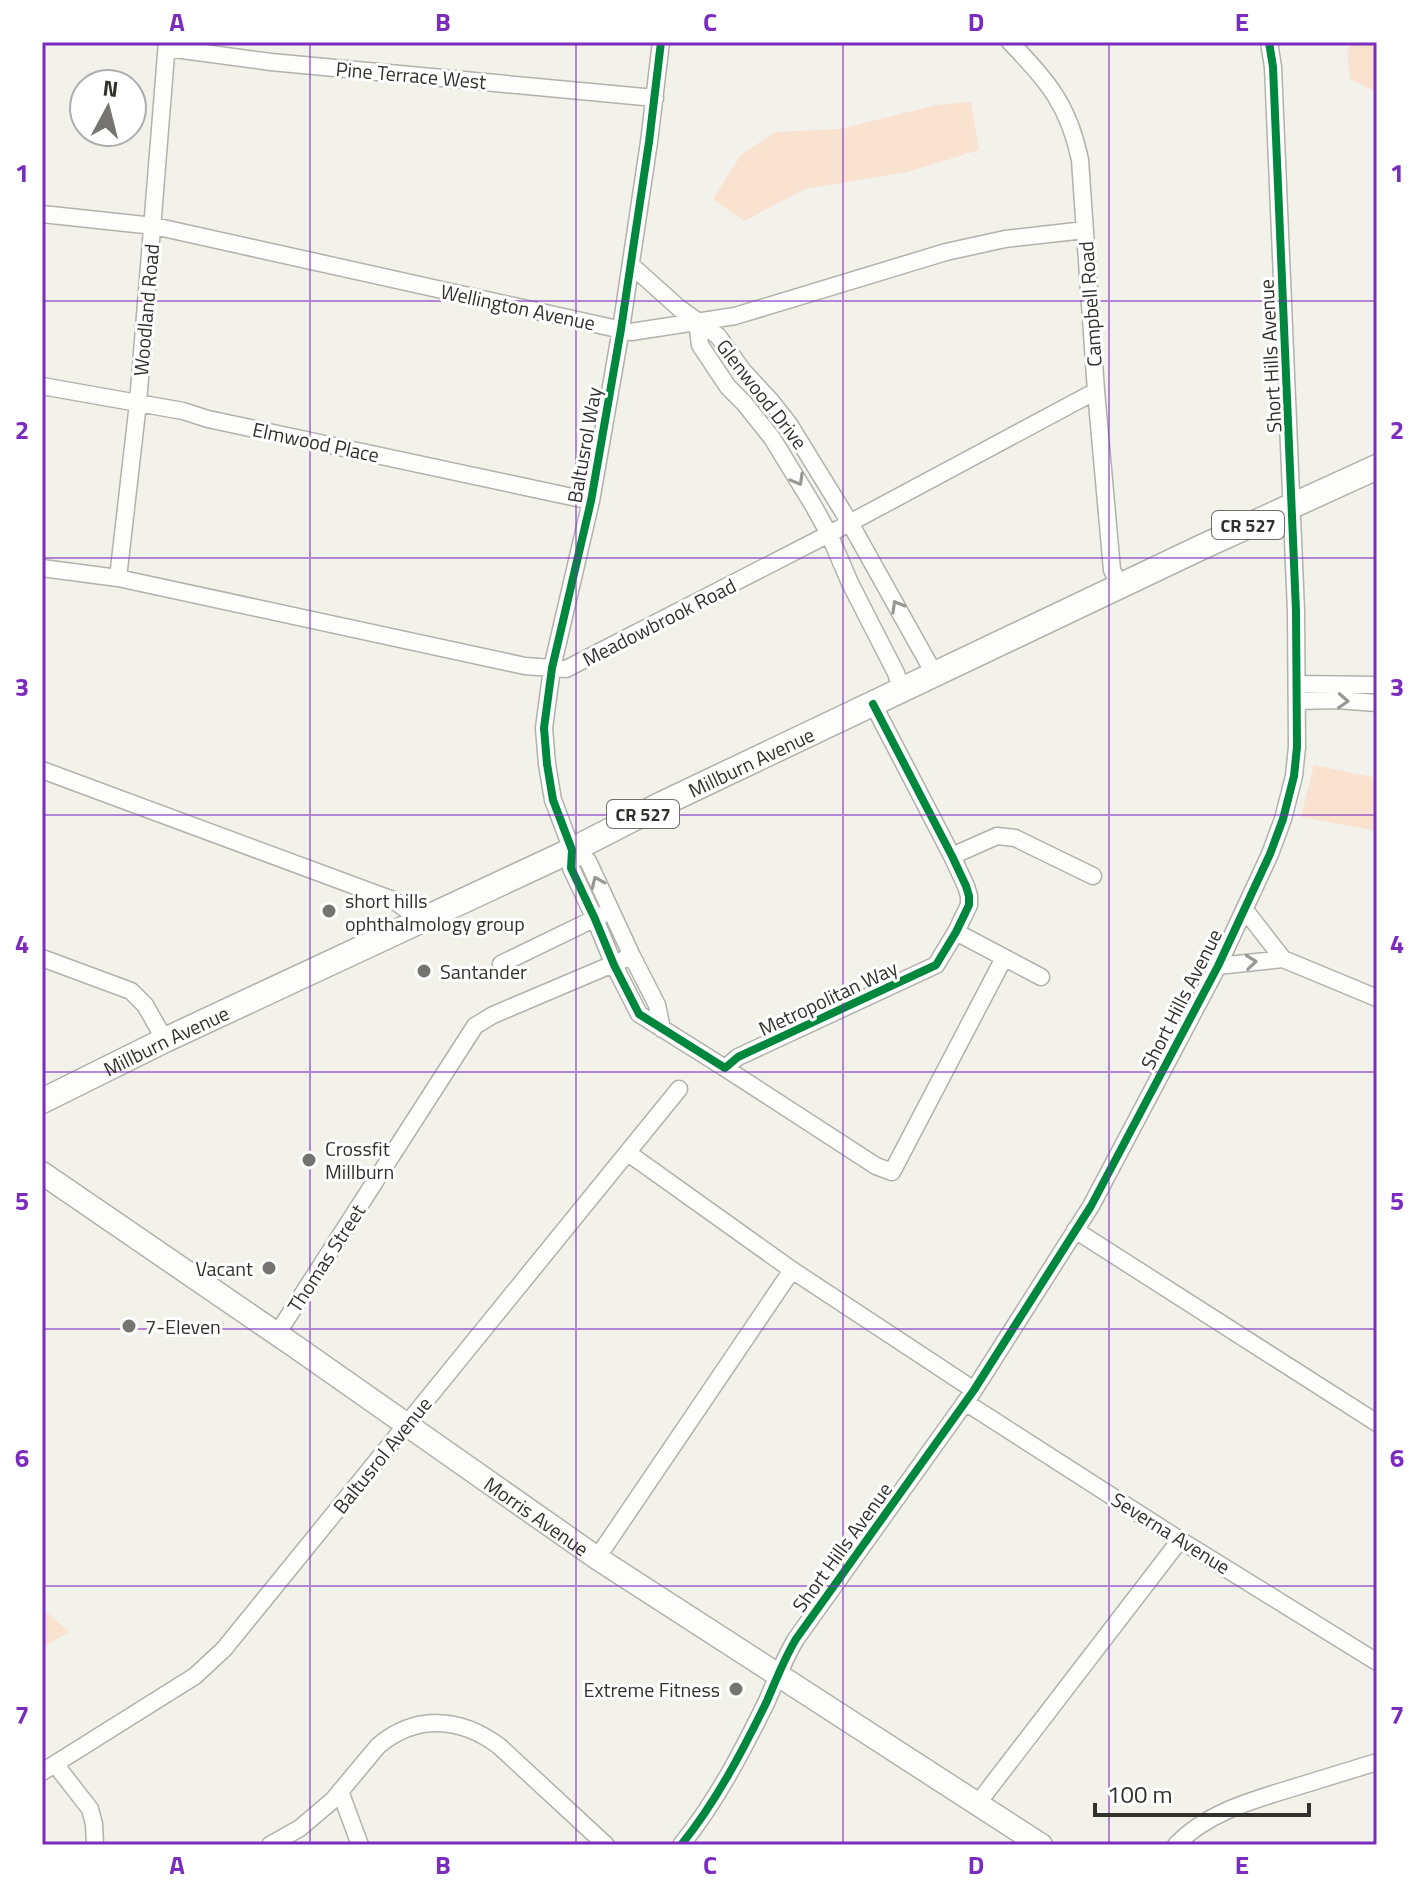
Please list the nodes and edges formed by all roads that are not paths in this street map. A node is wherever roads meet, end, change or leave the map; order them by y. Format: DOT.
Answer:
graph roads {
  1 [pos="661,42"];
  2 [pos="1010,42"];
  3 [pos="1269,42"];
  4 [pos="167,45"];
  5 [pos="655,98"];
  6 [pos="42,214"];
  7 [pos="154,226"];
  8 [pos="1085,230"];
  9 [pos="631,265"];
  10 [pos="697,322"];
  11 [pos="621,329"];
  12 [pos="42,386"];
  13 [pos="1096,391"];
  14 [pos="138,403"];
  15 [pos="1377,467"];
  16 [pos="591,501"];
  17 [pos="1293,505"];
  18 [pos="850,523"];
  19 [pos="829,534"];
  20 [pos="42,568"];
  21 [pos="118,578"];
  22 [pos="1120,586"];
  23 [pos="552,668"];
  24 [pos="935,675"];
  25 [pos="1377,685"];
  26 [pos="902,691"];
  27 [pos="1297,692"];
  28 [pos="1377,703"];
  29 [pos="873,704"];
  30 [pos="42,770"];
  31 [pos="572,850"];
  32 [pos="952,856"];
  33 [pos="1093,876"];
  34 [pos="1245,910"];
  35 [pos="603,914"];
  36 [pos="421,920"];
  37 [pos="956,932"];
  38 [pos="632,956"];
  39 [pos="42,958"];
  40 [pos="1004,958"];
  41 [pos="1283,959"];
  42 [pos="501,964"];
  43 [pos="614,965"];
  44 [pos="1218,966"];
  45 [pos="1041,977"];
  46 [pos="1377,998"];
  47 [pos="662,1029"];
  48 [pos="165,1040"];
  49 [pos="725,1068"];
  50 [pos="679,1089"];
  51 [pos="42,1101"];
  52 [pos="628,1153"];
  53 [pos="42,1173"];
  54 [pos="1075,1230"];
  55 [pos="792,1270"];
  56 [pos="277,1334"];
  57 [pos="970,1396"];
  58 [pos="1377,1423"];
  59 [pos="407,1425"];
  60 [pos="1180,1540"];
  61 [pos="597,1558"];
  62 [pos="1377,1662"];
  63 [pos="779,1674"];
  64 [pos="1377,1762"];
  65 [pos="48,1768"];
  66 [pos="340,1791"];
  67 [pos="978,1803"];
  68 [pos="95,1845"];
  69 [pos="270,1845"];
  70 [pos="360,1845"];
  71 [pos="606,1845"];
  72 [pos="681,1845"];
  73 [pos="1041,1845"];
  74 [pos="1176,1845"];
  1 -- 5 [label="street, Baltusrol Way"];
  2 -- 8 [label="street, Campbell Road"];
  3 -- 17 [label="street, Short Hills Avenue"];
  4 -- 5 [label="street, Pine Terrace West"];
  4 -- 7 [label="street, Woodland Road"];
  5 -- 9 [label="street, Baltusrol Way"];
  6 -- 7 [label="street, Wellington Avenue"];
  7 -- 11 [label="street, Wellington Avenue"];
  7 -- 14 [label="street, Woodland Road"];
  8 -- 10 [label="street, Wellington Avenue"];
  8 -- 13 [label="street, Campbell Road"];
  9 -- 10 [label="street"];
  9 -- 11 [label="street, Baltusrol Way"];
  10 -- 11 [label="street, Wellington Avenue"];
  10 -- 18 [label="street, Glenwood Drive"];
  10 -- 19 [label="street, Glenwood Drive, one-way"];
  11 -- 16 [label="street, Baltusrol Way"];
  12 -- 14 [label="street, Elmwood Place"];
  13 -- 18 [label="street, Meadowbrook Road"];
  13 -- 22 [label="street, Campbell Road"];
  14 -- 16 [label="street, Elmwood Place"];
  14 -- 21 [label="street, Woodland Road"];
  15 -- 17 [label="main road, Millburn Avenue / CR 527"];
  16 -- 23 [label="street, Baltusrol Way"];
  17 -- 22 [label="main road, Millburn Avenue / CR 527"];
  17 -- 27 [label="street, Short Hills Avenue"];
  18 -- 19 [label="street, Meadowbrook Road"];
  24 -- 18 [label="street, Glenwood Drive, one-way"];
  19 -- 23 [label="street, Meadowbrook Road"];
  19 -- 26 [label="street, Glenwood Drive"];
  20 -- 21 [label="street, Meadowbrook Road"];
  21 -- 23 [label="street, Meadowbrook Road"];
  22 -- 24 [label="main road, Millburn Avenue / CR 527"];
  23 -- 31 [label="street, Baltusrol Way"];
  24 -- 26 [label="main road, Millburn Avenue / CR 527"];
  25 -- 27 [label="street"];
  26 -- 29 [label="main road, Millburn Avenue / CR 527"];
  27 -- 28 [label="street, one-way"];
  27 -- 34 [label="street, Short Hills Avenue"];
  29 -- 31 [label="main road, Millburn Avenue / CR 527"];
  29 -- 32 [label="street, Metropolitan Way"];
  30 -- 36 [label="street"];
  31 -- 35 [label="street"];
  31 -- 36 [label="main road, Millburn Avenue / CR 527"];
  32 -- 33 [label="street"];
  32 -- 37 [label="street, Metropolitan Way"];
  34 -- 41 [label="street"];
  34 -- 44 [label="street, Short Hills Avenue"];
  35 -- 38 [label="street"];
  35 -- 42 [label="street"];
  35 -- 43 [label="street"];
  36 -- 48 [label="main road, Millburn Avenue / CR 527"];
  37 -- 40 [label="street"];
  37 -- 49 [label="street, Metropolitan Way"];
  38 -- 43 [label="street, Thomas Street"];
  38 -- 47 [label="street"];
  39 -- 48 [label="street"];
  40 -- 45 [label="street"];
  40 -- 49 [label="street"];
  44 -- 41 [label="street, one-way"];
  41 -- 46 [label="street"];
  43 -- 47 [label="street"];
  43 -- 56 [label="street, Thomas Street"];
  44 -- 54 [label="street, Short Hills Avenue"];
  47 -- 49 [label="street"];
  48 -- 51 [label="main road, Millburn Avenue / CR 527"];
  50 -- 52 [label="street, Baltusrol Avenue"];
  52 -- 55 [label="street, Severna Avenue"];
  52 -- 59 [label="street, Baltusrol Avenue"];
  53 -- 56 [label="main road, Morris Avenue"];
  54 -- 57 [label="street, Short Hills Avenue"];
  54 -- 58 [label="street"];
  55 -- 57 [label="street, Severna Avenue"];
  55 -- 61 [label="street"];
  56 -- 59 [label="main road, Morris Avenue"];
  57 -- 60 [label="street, Severna Avenue"];
  57 -- 63 [label="street, Short Hills Avenue"];
  59 -- 61 [label="main road, Morris Avenue"];
  59 -- 65 [label="street, Baltusrol Avenue"];
  60 -- 62 [label="street, Severna Avenue"];
  60 -- 67 [label="street"];
  61 -- 63 [label="main road, Morris Avenue"];
  63 -- 67 [label="main road, Morris Avenue"];
  63 -- 72 [label="street, Short Hills Avenue"];
  64 -- 74 [label="street"];
  65 -- 68 [label="street"];
  66 -- 69 [label="street"];
  66 -- 70 [label="street"];
  66 -- 71 [label="street"];
  67 -- 73 [label="main road, Morris Avenue"];
}
